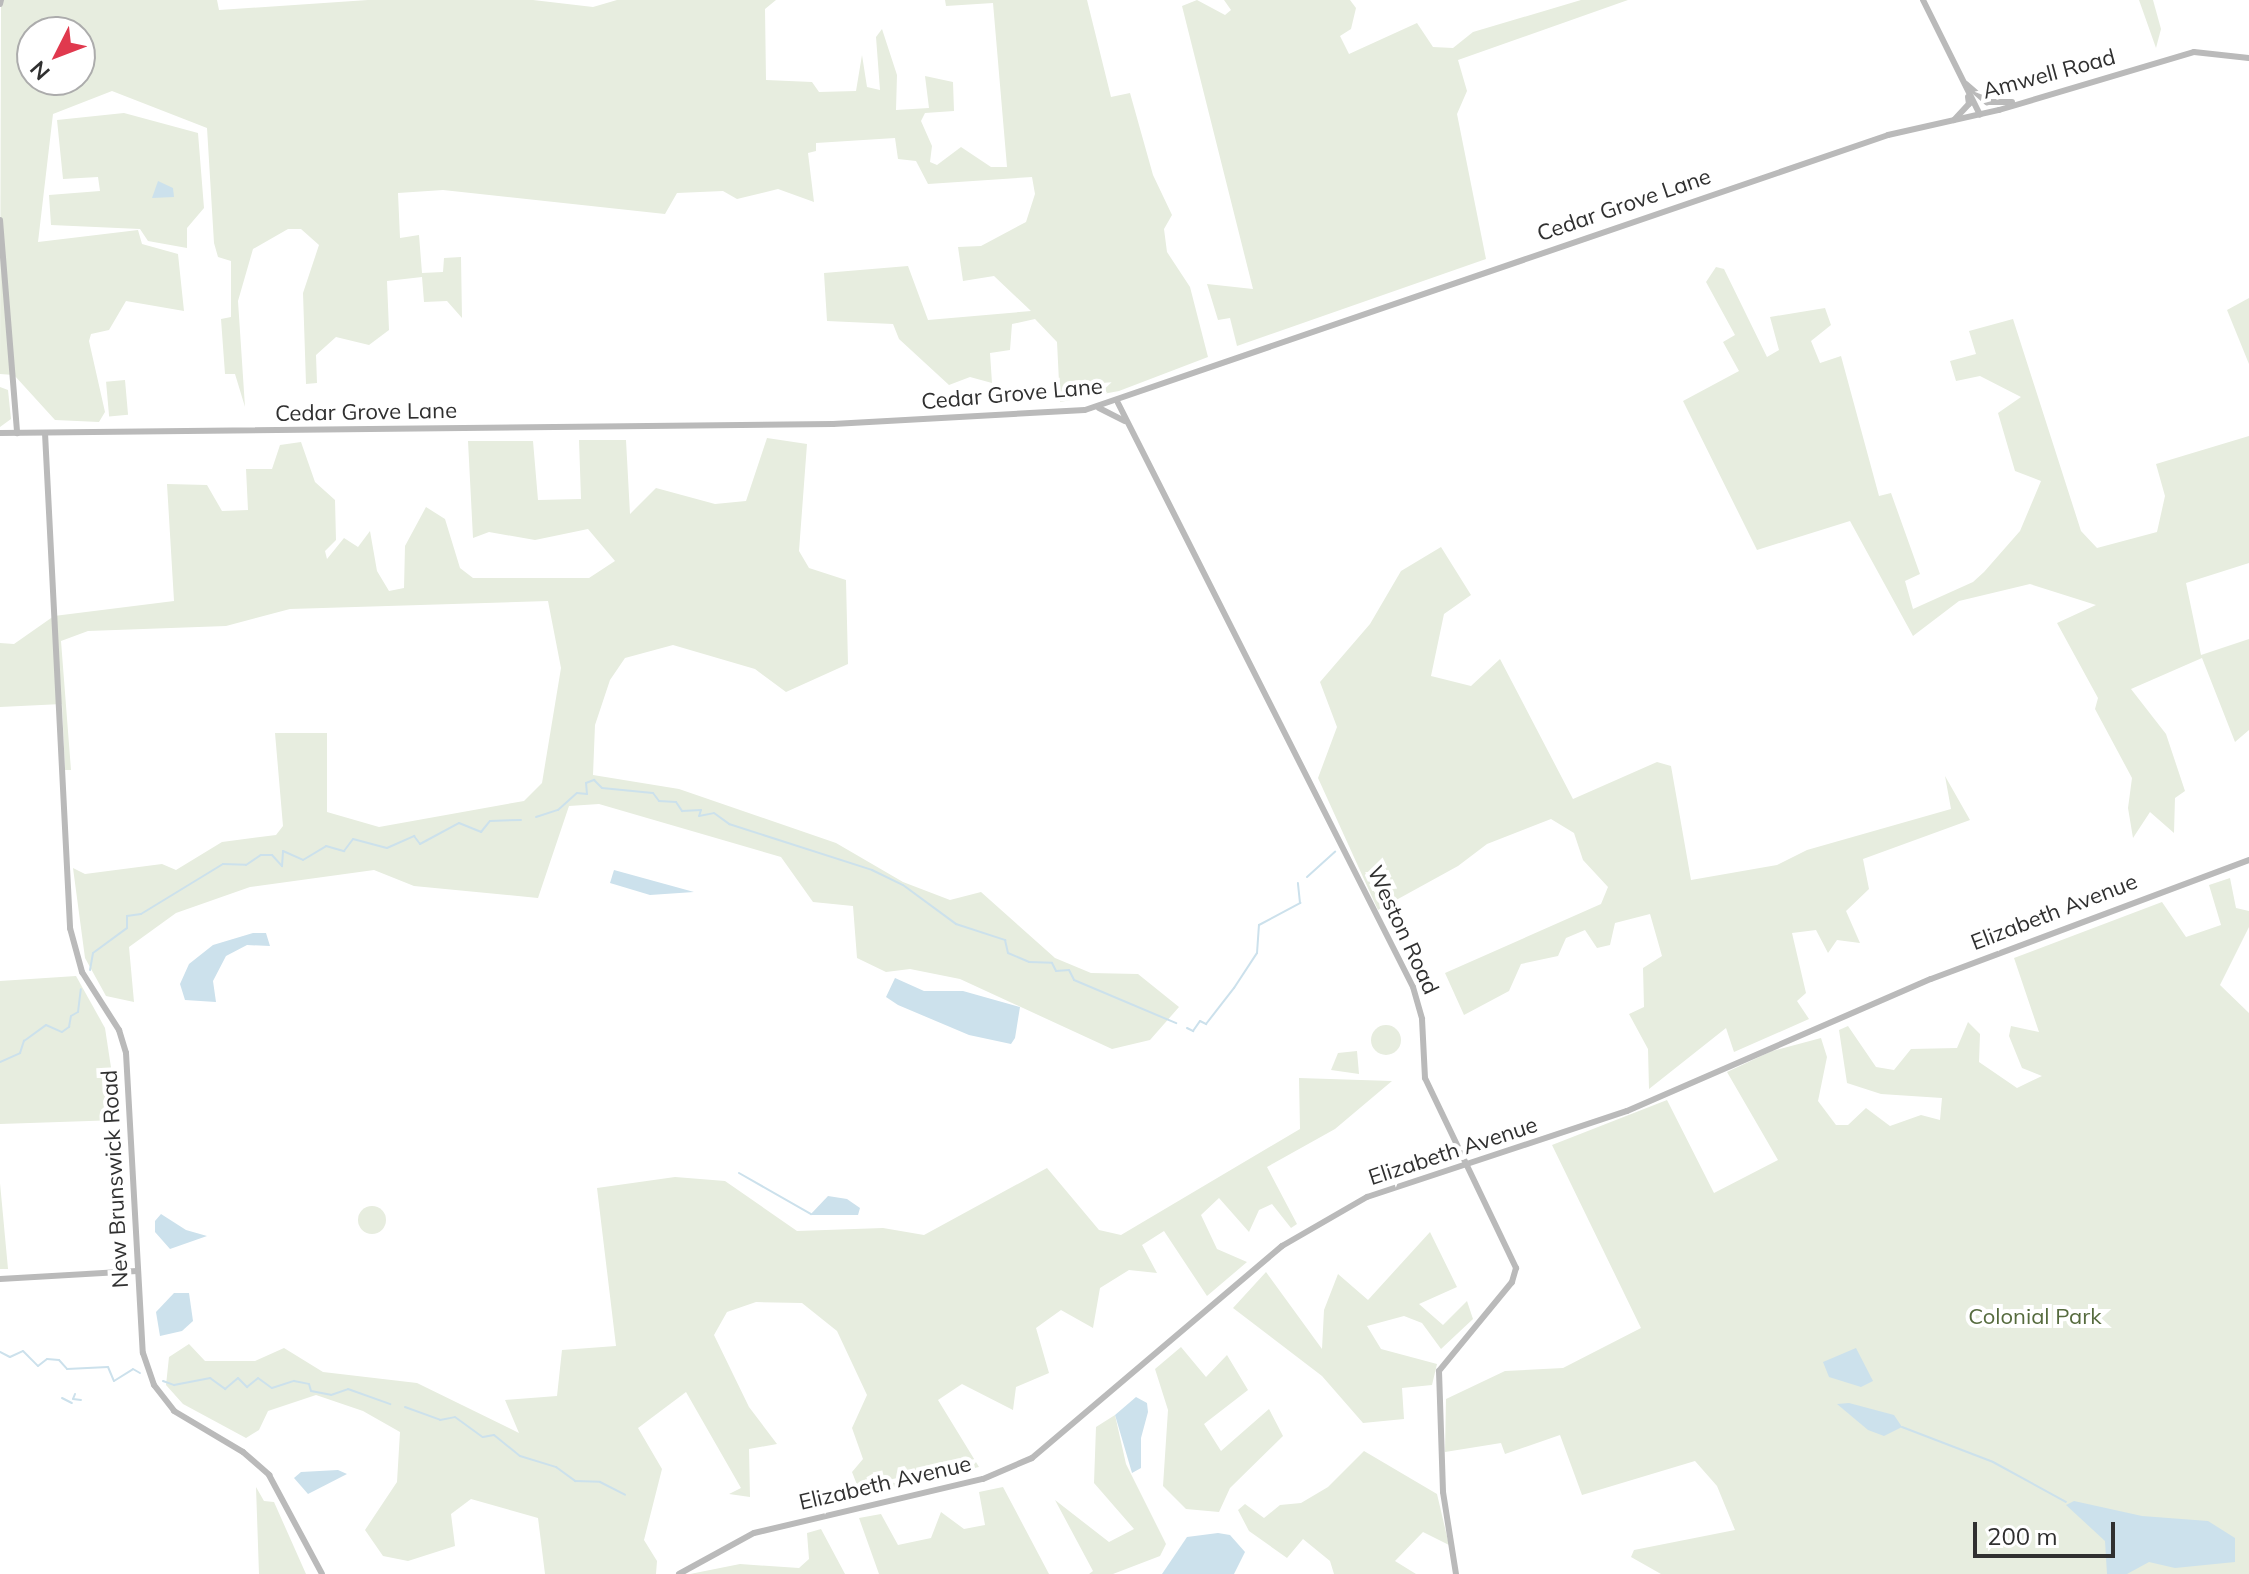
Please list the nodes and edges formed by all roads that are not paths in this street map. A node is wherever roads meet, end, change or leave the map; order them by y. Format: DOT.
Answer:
graph roads {
  1 [pos="1923,0"];
  2 [pos="2249,58"];
  3 [pos="1957,69"];
  4 [pos="1964,81"];
  5 [pos="2042,96"];
  6 [pos="1980,115"];
  7 [pos="1953,120"];
  8 [pos="0,220"];
  9 [pos="1118,403"];
  10 [pos="1096,408"];
  11 [pos="1129,426"];
  12 [pos="0,433"];
  13 [pos="17,433"];
  14 [pos="45,433"];
  15 [pos="2249,860"];
  16 [pos="1459,1149"];
  17 [pos="1467,1167"];
  18 [pos="1447,1172"];
  19 [pos="137,1271"];
  20 [pos="0,1279"];
  21 [pos="322,1574"];
  22 [pos="679,1574"];
  23 [pos="1456,1574"];
  1 -- 3 [label="street, Amwell Road"];
  2 -- 5 [label="street, Amwell Road"];
  3 -- 4 [label="street, Amwell Road"];
  3 -- 7 [label="street"];
  4 -- 5 [label="street"];
  4 -- 6 [label="street, Amwell Road"];
  5 -- 6 [label="street, Amwell Road"];
  6 -- 7 [label="street, Cedar Grove Lane"];
  7 -- 9 [label="street, Cedar Grove Lane"];
  8 -- 13 [label="street"];
  9 -- 10 [label="street, Cedar Grove Lane"];
  9 -- 11 [label="street, Weston Road"];
  10 -- 11 [label="street"];
  10 -- 14 [label="street, Cedar Grove Lane"];
  11 -- 16 [label="street, Weston Road"];
  12 -- 13 [label="street, Cedar Grove Lane"];
  13 -- 14 [label="street, Cedar Grove Lane"];
  14 -- 19 [label="street, New Brunswick Road"];
  15 -- 17 [label="street, Elizabeth Avenue"];
  16 -- 17 [label="street, Weston Road"];
  16 -- 18 [label="street"];
  17 -- 18 [label="street, Elizabeth Avenue"];
  17 -- 23 [label="street, Weston Road"];
  18 -- 22 [label="street, Elizabeth Avenue"];
  19 -- 20 [label="street"];
  19 -- 21 [label="street, New Brunswick Road"];
}
